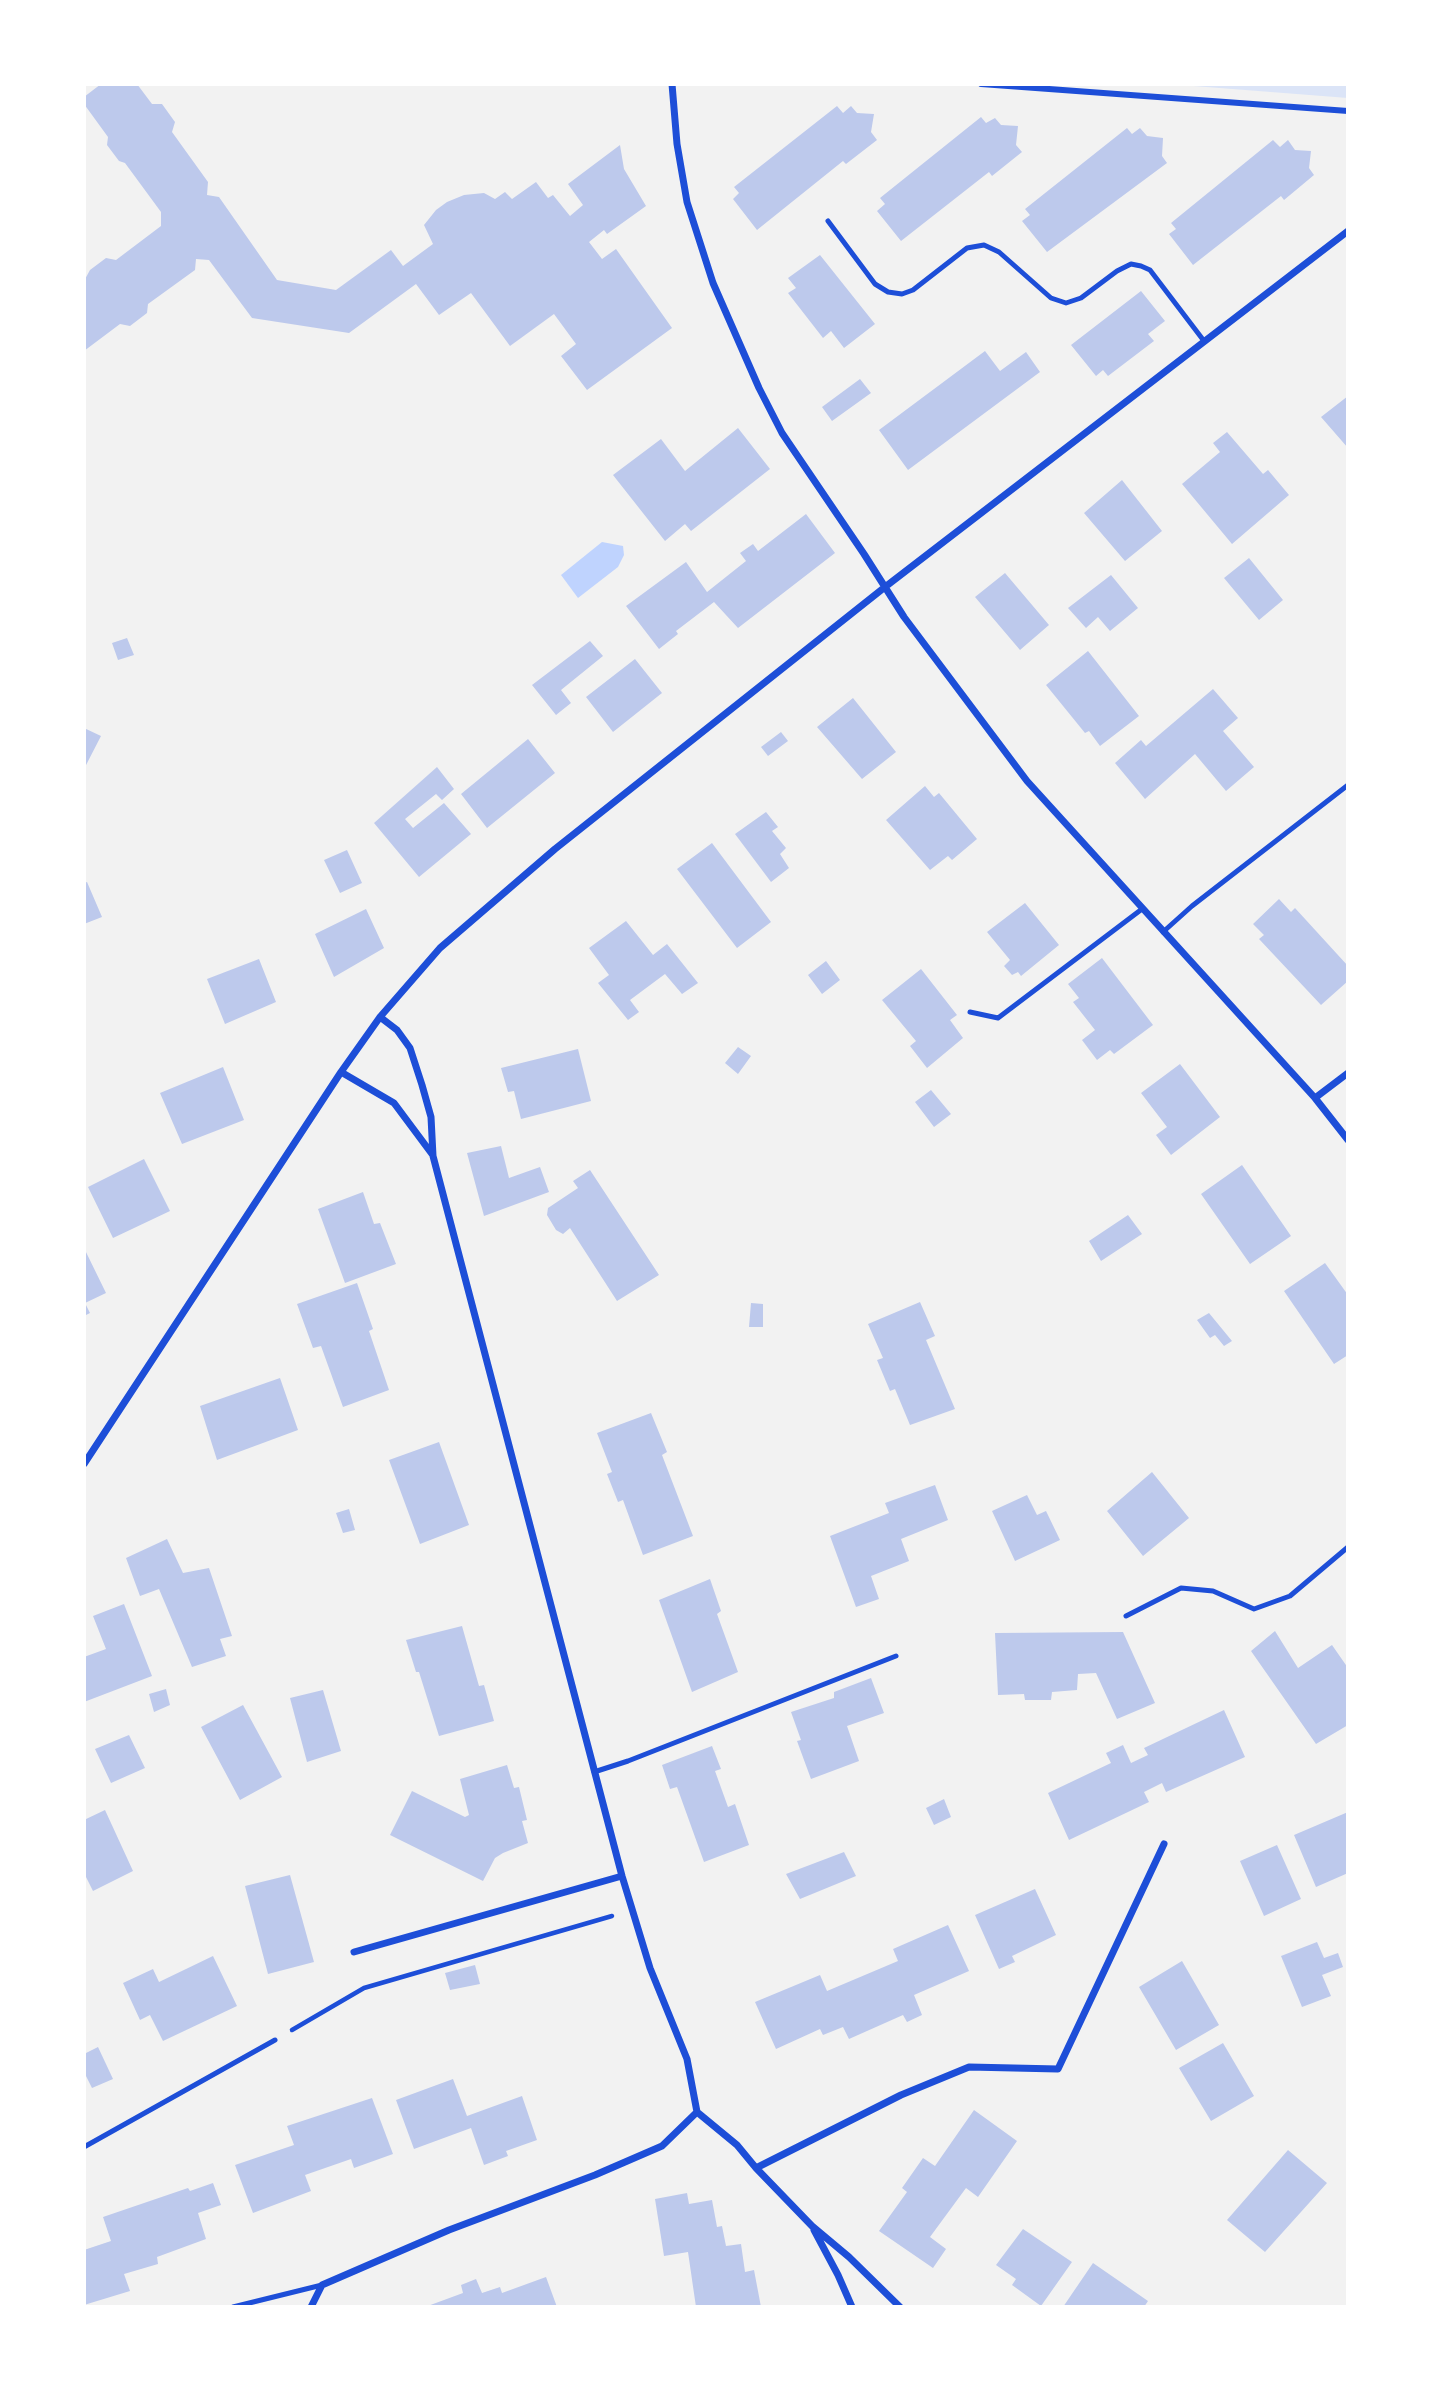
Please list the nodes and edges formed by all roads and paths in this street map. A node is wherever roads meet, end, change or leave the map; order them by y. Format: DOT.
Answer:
graph roads {
  1 [pos="672,84"];
  2 [pos="981,84"];
  3 [pos="1348,111"];
  4 [pos="828,221"];
  5 [pos="1348,231"];
  6 [pos="1204,341"];
  7 [pos="885,587"];
  8 [pos="1348,785"];
  9 [pos="1142,909"];
  10 [pos="1163,932"];
  11 [pos="970,1012"];
  12 [pos="380,1017"];
  13 [pos="341,1072"];
  14 [pos="1348,1073"];
  15 [pos="1315,1098"];
  16 [pos="1348,1140"];
  17 [pos="433,1156"];
  18 [pos="84,1464"];
  19 [pos="1348,1547"];
  20 [pos="1126,1616"];
  21 [pos="896,1656"];
  22 [pos="594,1772"];
  23 [pos="1164,1844"];
  24 [pos="622,1877"];
  25 [pos="633,1910"];
  26 [pos="354,1952"];
  27 [pos="275,2040"];
  28 [pos="696,2112"];
  29 [pos="84,2147"];
  30 [pos="755,2168"];
  31 [pos="813,2226"];
  32 [pos="322,2285"];
  33 [pos="233,2307"];
  34 [pos="311,2307"];
  35 [pos="852,2307"];
  36 [pos="899,2307"];
  1 -- 7 [label="street"];
  2 -- 3 [label="street"];
  4 -- 6 [label="lane"];
  5 -- 6 [label="street"];
  6 -- 7 [label="street"];
  7 -- 9 [label="street"];
  7 -- 12 [label="street"];
  8 -- 10 [label="lane"];
  9 -- 10 [label="street"];
  9 -- 11 [label="lane"];
  10 -- 15 [label="street"];
  12 -- 13 [label="street"];
  12 -- 17 [label="street"];
  13 -- 17 [label="street"];
  13 -- 18 [label="street"];
  14 -- 15 [label="street"];
  15 -- 16 [label="street"];
  17 -- 22 [label="street"];
  19 -- 20 [label="lane"];
  21 -- 22 [label="lane"];
  22 -- 24 [label="street"];
  23 -- 30 [label="street"];
  24 -- 25 [label="street"];
  24 -- 26 [label="street"];
  25 -- 27 [label="path"];
  25 -- 28 [label="street"];
  27 -- 29 [label="lane"];
  28 -- 30 [label="street"];
  28 -- 32 [label="street"];
  30 -- 31 [label="street"];
  31 -- 35 [label="street"];
  31 -- 36 [label="street"];
  32 -- 33 [label="lane"];
  32 -- 34 [label="street"];
}
